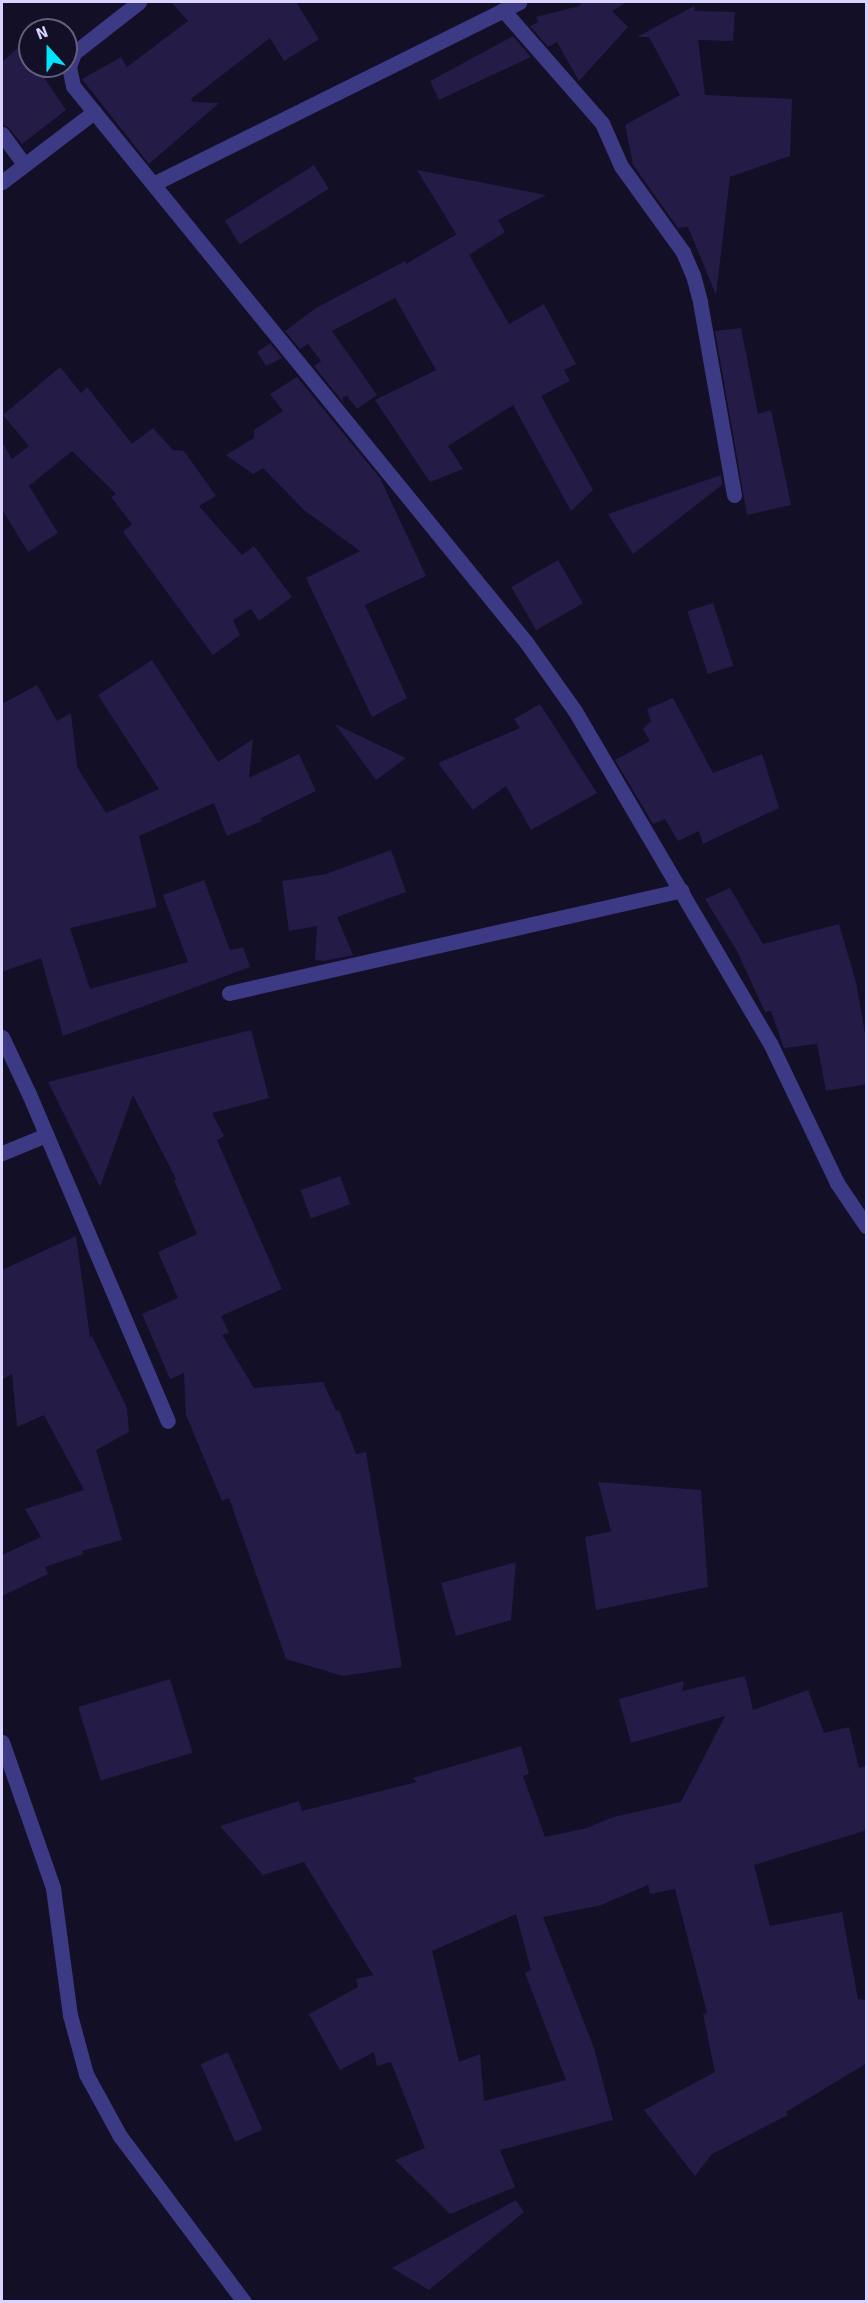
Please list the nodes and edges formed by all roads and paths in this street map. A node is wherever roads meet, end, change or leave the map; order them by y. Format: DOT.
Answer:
graph roads {
  1 [pos="139,2"];
  2 [pos="519,2"];
  3 [pos="503,10"];
  4 [pos="94,112"];
  5 [pos="2,134"];
  6 [pos="24,164"];
  7 [pos="2,182"];
  8 [pos="153,184"];
  9 [pos="734,495"];
  10 [pos="681,890"];
  11 [pos="229,993"];
  12 [pos="2,1037"];
  13 [pos="46,1135"];
  14 [pos="2,1153"];
  15 [pos="867,1227"];
  16 [pos="168,1421"];
  17 [pos="2,1742"];
  18 [pos="244,2301"];
  1 -- 4 [label="street"];
  2 -- 3 [label="street"];
  3 -- 8 [label="street"];
  3 -- 9 [label="street"];
  4 -- 6 [label="street"];
  4 -- 8 [label="street"];
  5 -- 6 [label="street"];
  6 -- 7 [label="street"];
  8 -- 10 [label="street"];
  10 -- 11 [label="street"];
  10 -- 15 [label="street"];
  12 -- 13 [label="street"];
  13 -- 14 [label="street"];
  13 -- 16 [label="street"];
  17 -- 18 [label="street"];
}
